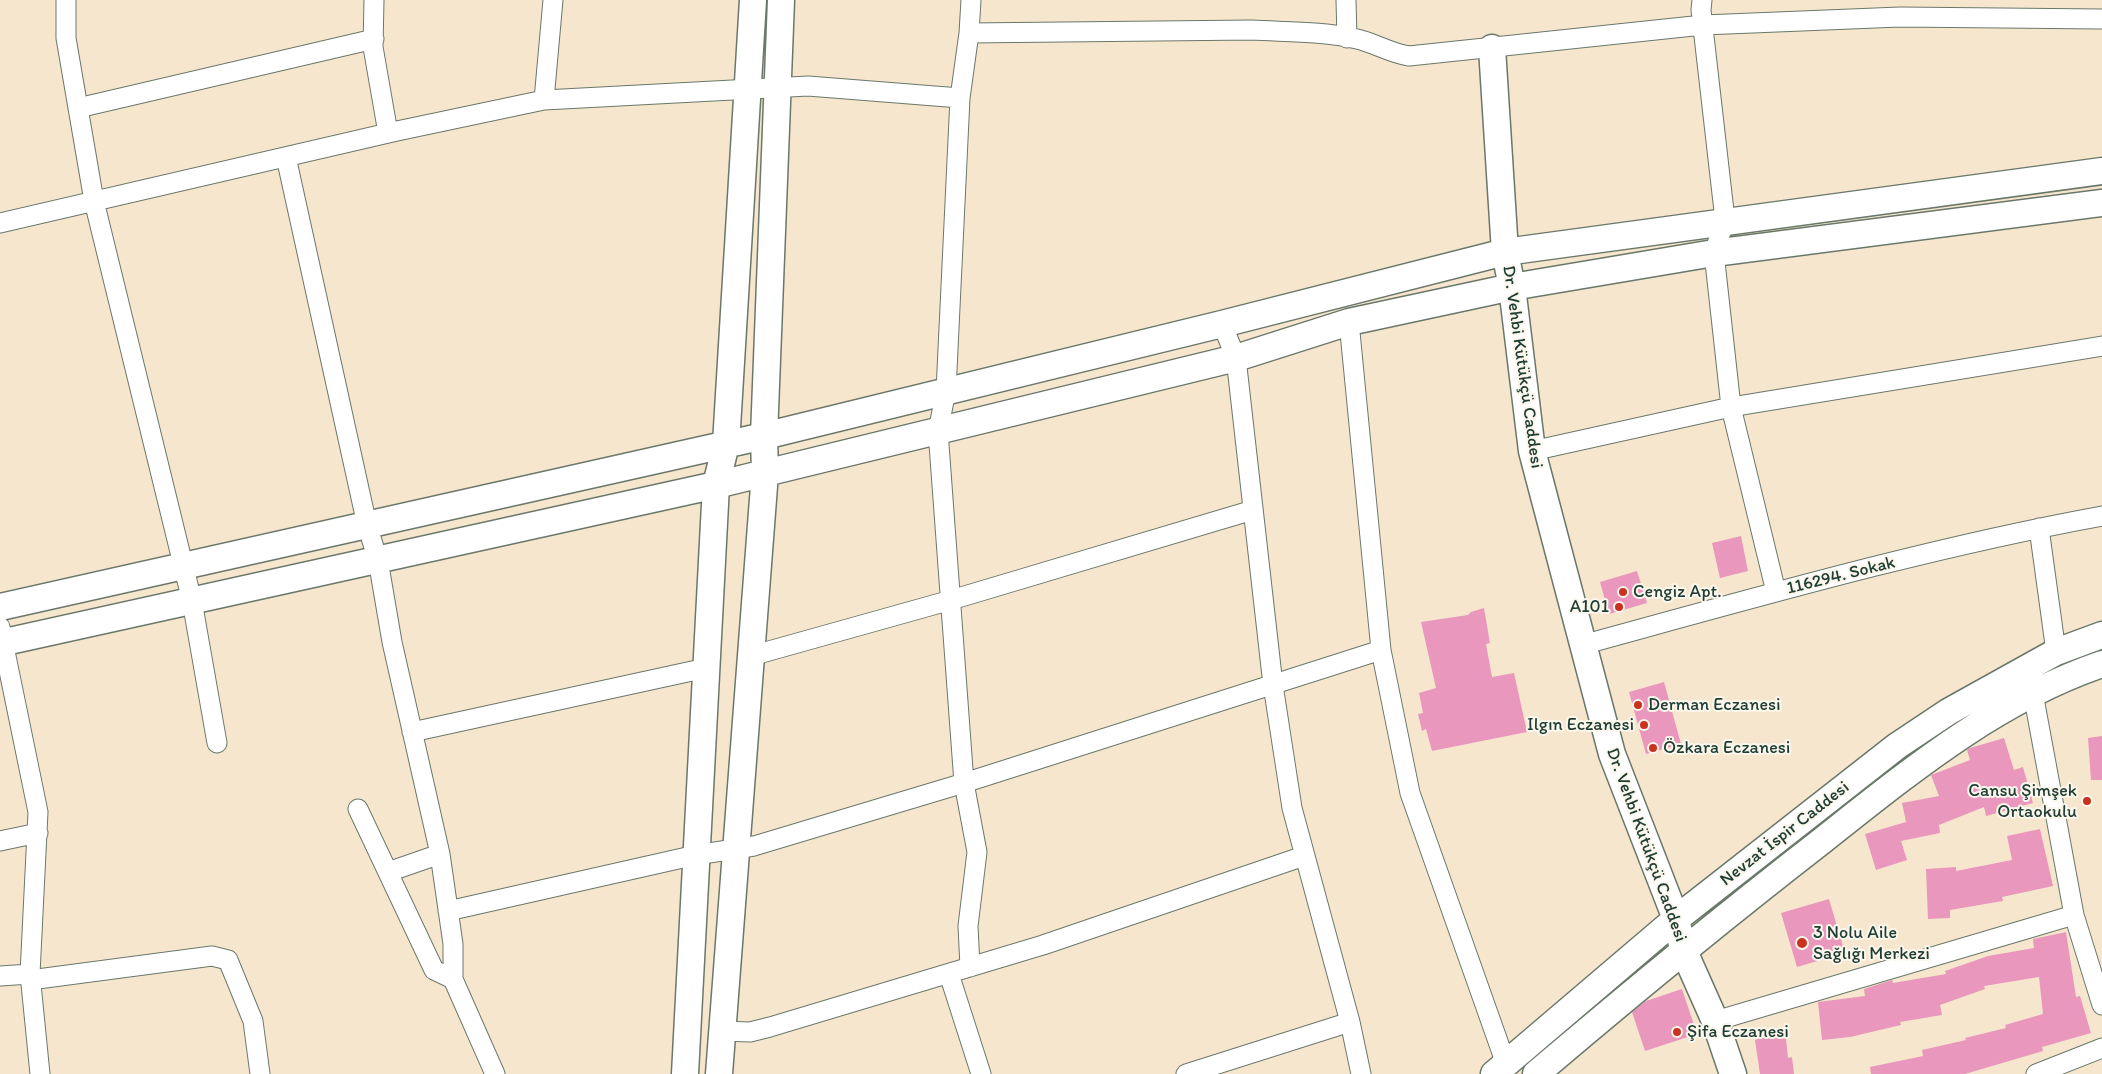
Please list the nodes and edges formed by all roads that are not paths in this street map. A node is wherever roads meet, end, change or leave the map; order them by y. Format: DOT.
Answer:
graph roads {
  1 [pos="66,0"];
  2 [pos="374,0"];
  3 [pos="553,0"];
  4 [pos="753,0"];
  5 [pos="781,0"];
  6 [pos="971,0"];
  7 [pos="1346,0"];
  8 [pos="1702,0"];
  9 [pos="2102,19"];
  10 [pos="1703,25"];
  11 [pos="969,34"];
  12 [pos="1347,38"];
  13 [pos="374,39"];
  14 [pos="1492,48"];
  15 [pos="778,87"];
  16 [pos="748,88"];
  17 [pos="960,98"];
  18 [pos="544,100"];
  19 [pos="78,108"];
  20 [pos="388,133"];
  21 [pos="286,157"];
  22 [pos="2102,171"];
  23 [pos="94,201"];
  24 [pos="2102,203"];
  25 [pos="1724,220"];
  26 [pos="0,223"];
  27 [pos="1505,252"];
  28 [pos="1714,253"];
  29 [pos="1512,287"];
  30 [pos="1349,322"];
  31 [pos="1222,324"];
  32 [pos="2102,346"];
  33 [pos="1236,358"];
  34 [pos="946,391"];
  35 [pos="1731,407"];
  36 [pos="938,431"];
  37 [pos="764,436"];
  38 [pos="726,444"];
  39 [pos="1532,451"];
  40 [pos="765,473"];
  41 [pos="716,485"];
  42 [pos="1253,510"];
  43 [pos="2102,516"];
  44 [pos="367,525"];
  45 [pos="2039,528"];
  46 [pos="378,560"];
  47 [pos="183,566"];
  48 [pos="1776,592"];
  49 [pos="950,600"];
  50 [pos="192,601"];
  51 [pos="0,607"];
  52 [pos="2102,635"];
  53 [pos="1,637"];
  54 [pos="1582,645"];
  55 [pos="1381,650"];
  56 [pos="2056,652"];
  57 [pos="751,656"];
  58 [pos="2102,664"];
  59 [pos="706,668"];
  60 [pos="1273,685"];
  61 [pos="2032,693"];
  62 [pos="412,732"];
  63 [pos="217,743"];
  64 [pos="964,783"];
  65 [pos="358,809"];
  66 [pos="38,833"];
  67 [pos="0,841"];
  68 [pos="736,849"];
  69 [pos="440,854"];
  70 [pos="696,855"];
  71 [pos="1304,856"];
  72 [pos="388,872"];
  73 [pos="448,910"];
  74 [pos="2074,915"];
  75 [pos="1676,919"];
  76 [pos="1683,949"];
  77 [pos="970,968"];
  78 [pos="949,974"];
  79 [pos="0,976"];
  80 [pos="30,977"];
  81 [pos="453,979"];
  82 [pos="2102,1005"];
  83 [pos="1714,1020"];
  84 [pos="1350,1022"];
  85 [pos="722,1030"];
  86 [pos="2102,1048"];
  87 [pos="1500,1069"];
  88 [pos="40,1074"];
  89 [pos="260,1074"];
  90 [pos="495,1074"];
  91 [pos="685,1074"];
  92 [pos="719,1074"];
  93 [pos="981,1074"];
  94 [pos="1186,1074"];
  95 [pos="1362,1074"];
  96 [pos="1536,1074"];
  97 [pos="1733,1074"];
  98 [pos="2036,1074"];
  1 -- 19 [label="street"];
  2 -- 13 [label="street"];
  3 -- 18 [label="street"];
  4 -- 16 [label="main road"];
  5 -- 15 [label="main road"];
  6 -- 11 [label="street"];
  7 -- 12 [label="street"];
  8 -- 10 [label="street"];
  9 -- 10 [label="street"];
  10 -- 14 [label="street"];
  10 -- 25 [label="street"];
  11 -- 12 [label="street"];
  11 -- 17 [label="street"];
  12 -- 14 [label="street"];
  13 -- 19 [label="street"];
  13 -- 20 [label="street"];
  14 -- 27 [label="main road, Dr. Vehbi Kütükçü Caddesi"];
  15 -- 16 [label="street"];
  15 -- 17 [label="street"];
  15 -- 37 [label="main road"];
  16 -- 18 [label="street"];
  16 -- 38 [label="main road"];
  17 -- 34 [label="street"];
  18 -- 20 [label="street"];
  19 -- 23 [label="street"];
  20 -- 21 [label="street"];
  21 -- 23 [label="street"];
  21 -- 44 [label="street"];
  22 -- 25 [label="main road"];
  23 -- 26 [label="street"];
  23 -- 47 [label="street"];
  24 -- 28 [label="main road"];
  25 -- 27 [label="main road"];
  25 -- 28 [label="street"];
  27 -- 29 [label="main road, Dr. Vehbi Kütükçü Caddesi"];
  27 -- 31 [label="main road"];
  28 -- 29 [label="main road"];
  28 -- 35 [label="street"];
  29 -- 30 [label="main road"];
  29 -- 39 [label="main road, Dr. Vehbi Kütükçü Caddesi"];
  30 -- 33 [label="main road"];
  30 -- 55 [label="street"];
  31 -- 33 [label="street"];
  31 -- 34 [label="main road"];
  32 -- 35 [label="street"];
  33 -- 36 [label="main road"];
  33 -- 42 [label="street"];
  34 -- 36 [label="street"];
  34 -- 37 [label="main road"];
  35 -- 39 [label="street"];
  35 -- 48 [label="street"];
  36 -- 40 [label="main road"];
  36 -- 49 [label="street"];
  37 -- 38 [label="main road"];
  37 -- 40 [label="main road"];
  38 -- 41 [label="main road"];
  38 -- 44 [label="main road"];
  39 -- 54 [label="main road, Dr. Vehbi Kütükçü Caddesi"];
  40 -- 41 [label="main road"];
  40 -- 57 [label="main road"];
  41 -- 46 [label="main road"];
  41 -- 59 [label="main road"];
  42 -- 49 [label="street"];
  42 -- 60 [label="street"];
  43 -- 45 [label="street, 116294. Sokak"];
  44 -- 46 [label="street"];
  44 -- 47 [label="main road"];
  45 -- 48 [label="street, 116294. Sokak"];
  45 -- 56 [label="street"];
  46 -- 50 [label="main road"];
  46 -- 62 [label="street"];
  47 -- 50 [label="street"];
  47 -- 51 [label="main road"];
  48 -- 54 [label="street, 116294. Sokak"];
  49 -- 57 [label="street"];
  49 -- 64 [label="street"];
  50 -- 53 [label="main road"];
  50 -- 63 [label="street"];
  52 -- 56 [label="main road, Nevzat İspir Caddesi"];
  53 -- 66 [label="street"];
  54 -- 75 [label="main road, Dr. Vehbi Kütükçü Caddesi"];
  55 -- 60 [label="street"];
  55 -- 87 [label="street"];
  56 -- 75 [label="main road, Nevzat İspir Caddesi"];
  57 -- 68 [label="main road"];
  58 -- 61 [label="main road, Nevzat İspir Caddesi"];
  59 -- 62 [label="street"];
  59 -- 70 [label="main road"];
  60 -- 64 [label="street"];
  60 -- 71 [label="street"];
  61 -- 74 [label="street"];
  61 -- 76 [label="main road, Nevzat İspir Caddesi"];
  62 -- 69 [label="street"];
  64 -- 68 [label="street"];
  64 -- 77 [label="street"];
  65 -- 72 [label="street"];
  66 -- 67 [label="street"];
  66 -- 80 [label="street"];
  68 -- 70 [label="street"];
  68 -- 85 [label="main road"];
  69 -- 72 [label="street"];
  69 -- 73 [label="street"];
  70 -- 73 [label="street"];
  70 -- 91 [label="main road"];
  71 -- 77 [label="street"];
  71 -- 84 [label="street"];
  72 -- 81 [label="street"];
  73 -- 81 [label="street"];
  74 -- 82 [label="street"];
  74 -- 83 [label="street"];
  75 -- 76 [label="main road, Dr. Vehbi Kütükçü Caddesi"];
  75 -- 87 [label="main road, Nevzat İspir Caddesi"];
  76 -- 83 [label="main road, Dr. Vehbi Kütükçü Caddesi"];
  76 -- 96 [label="main road, Nevzat İspir Caddesi"];
  77 -- 78 [label="street"];
  78 -- 85 [label="street"];
  78 -- 93 [label="street"];
  79 -- 80 [label="street"];
  80 -- 88 [label="street"];
  80 -- 89 [label="street"];
  81 -- 90 [label="street"];
  83 -- 97 [label="main road, Dr. Vehbi Kütükçü Caddesi"];
  84 -- 94 [label="street"];
  84 -- 95 [label="street"];
  85 -- 92 [label="main road"];
  86 -- 98 [label="street"];
}
